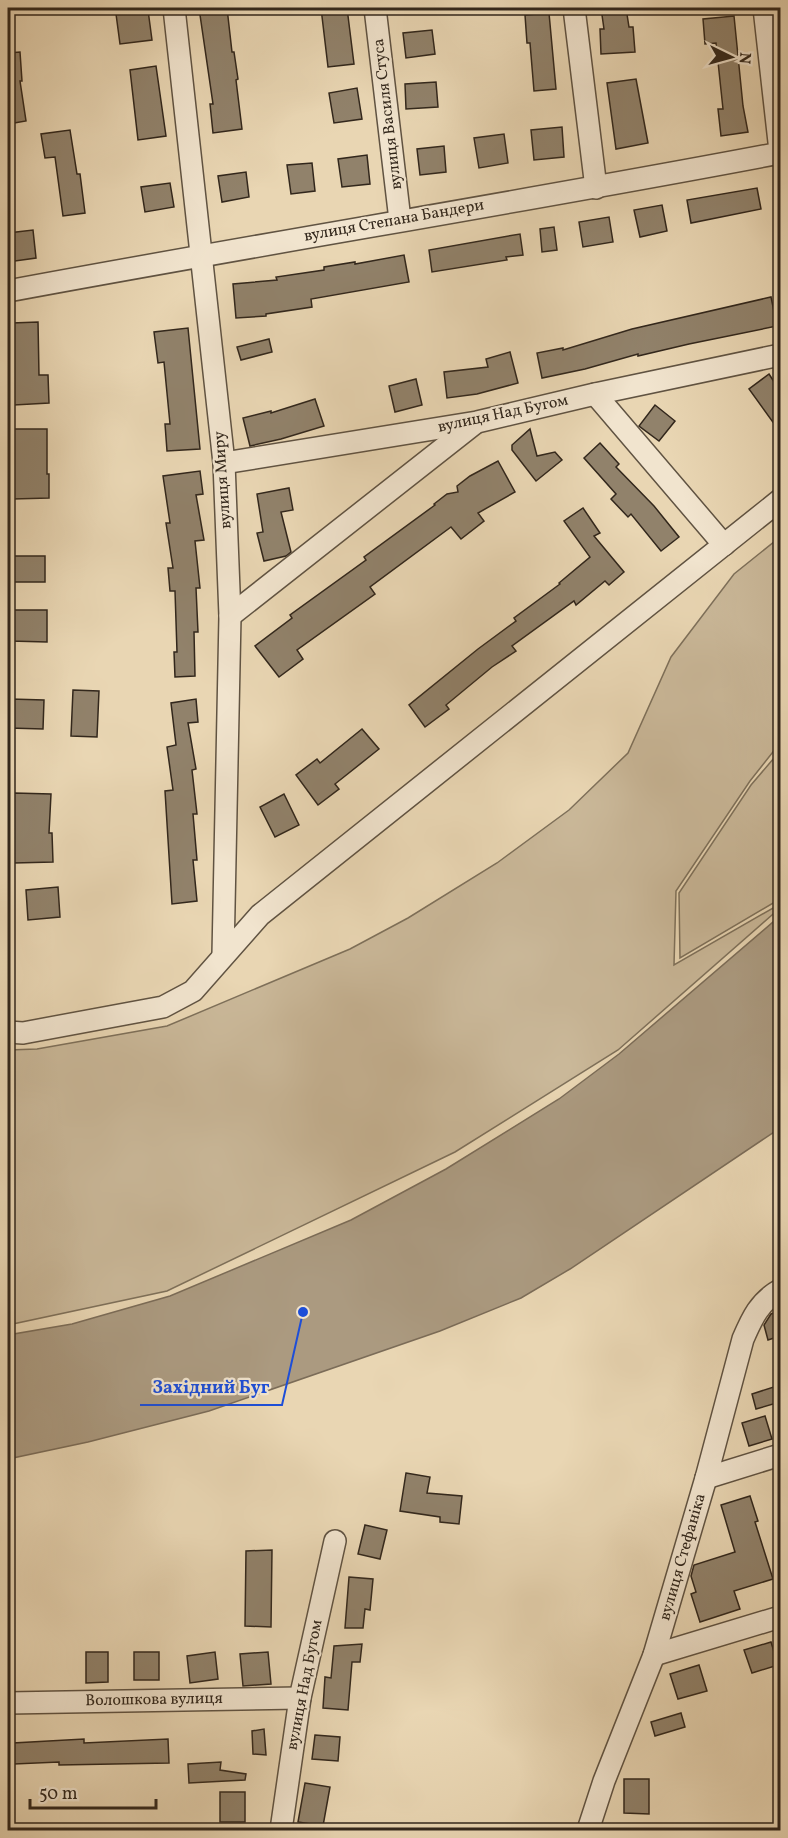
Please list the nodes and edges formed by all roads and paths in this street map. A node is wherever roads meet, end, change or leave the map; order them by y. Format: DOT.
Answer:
graph roads {
  1 [pos="174,8"];
  2 [pos="375,8"];
  3 [pos="574,8"];
  4 [pos="764,8"];
  5 [pos="780,152"];
  6 [pos="596,188"];
  7 [pos="400,220"];
  8 [pos="202,255"];
  9 [pos="8,291"];
  10 [pos="780,355"];
  11 [pos="595,393"];
  12 [pos="477,422"];
  13 [pos="224,463"];
  14 [pos="780,500"];
  15 [pos="724,545"];
  16 [pos="230,616"];
  17 [pos="223,956"];
  18 [pos="8,1032"];
  19 [pos="780,1290"];
  20 [pos="780,1455"];
  21 [pos="706,1478"];
  22 [pos="334,1541"];
  23 [pos="780,1617"];
  24 [pos="654,1655"];
  25 [pos="300,1698"];
  26 [pos="8,1702"];
  27 [pos="281,1830"];
  28 [pos="588,1830"];
  1 -- 8 [label="street, вулиця Миру"];
  2 -- 7 [label="street, вулиця Василя Стуса"];
  3 -- 6 [label="street"];
  4 -- 5 [label="street"];
  5 -- 6 [label="street, вулиця Степана Бандери"];
  6 -- 7 [label="street, вулиця Степана Бандери"];
  7 -- 8 [label="street, вулиця Степана Бандери"];
  8 -- 9 [label="street, вулиця Степана Бандери"];
  8 -- 13 [label="street, вулиця Миру"];
  10 -- 11 [label="street, вулиця Над Бугом"];
  11 -- 12 [label="street, вулиця Над Бугом"];
  11 -- 15 [label="street"];
  12 -- 13 [label="street, вулиця Над Бугом"];
  12 -- 16 [label="street"];
  13 -- 16 [label="street, вулиця Миру"];
  14 -- 15 [label="street"];
  15 -- 17 [label="street"];
  16 -- 17 [label="street, вулиця Миру"];
  17 -- 18 [label="street"];
  19 -- 21 [label="street, вулиця Стефаніка"];
  20 -- 21 [label="street"];
  21 -- 24 [label="street, вулиця Стефаніка"];
  22 -- 25 [label="street, вулиця Над Бугом"];
  23 -- 24 [label="street"];
  24 -- 28 [label="street, вулиця Стефаніка"];
  25 -- 26 [label="street, Волошкова вулиця"];
  25 -- 27 [label="street, вулиця Над Бугом"];
}
